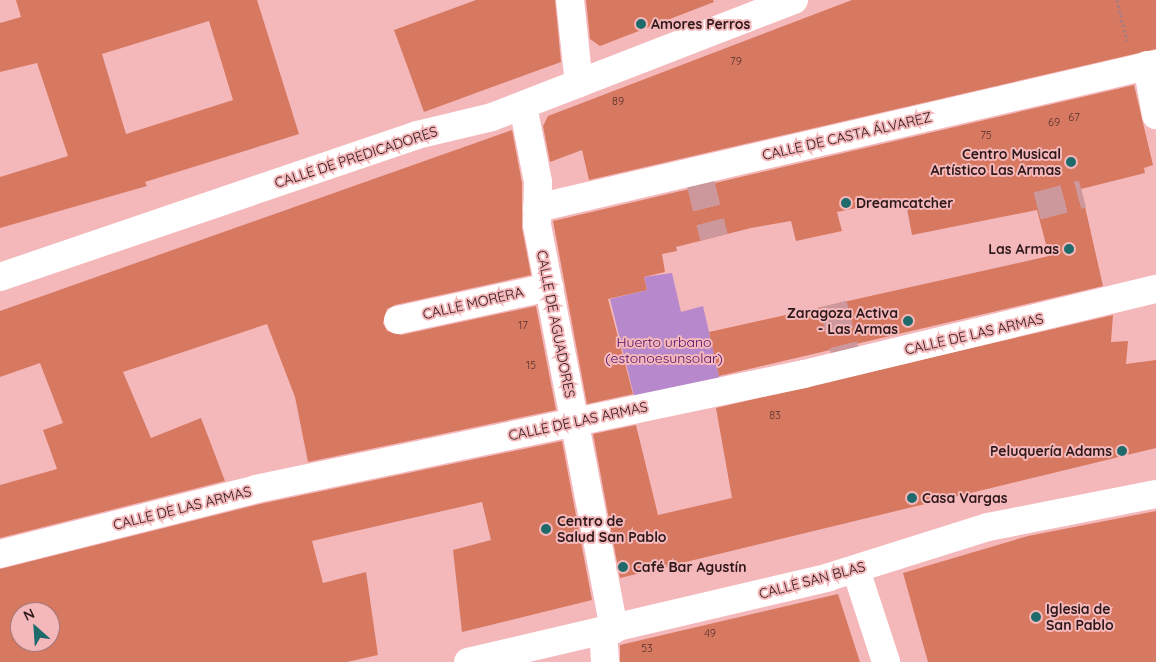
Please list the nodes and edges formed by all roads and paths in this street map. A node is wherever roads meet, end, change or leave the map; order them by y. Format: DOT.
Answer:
graph roads {
  1 [pos="570,0"];
  2 [pos="794,0"];
  3 [pos="1117,0"];
  4 [pos="1146,66"];
  5 [pos="579,84"];
  6 [pos="524,106"];
  7 [pos="1156,115"];
  8 [pos="537,208"];
  9 [pos="0,277"];
  10 [pos="549,286"];
  11 [pos="1156,289"];
  12 [pos="398,320"];
  13 [pos="574,422"];
  14 [pos="1156,494"];
  15 [pos="0,554"];
  16 [pos="856,570"];
  17 [pos="608,631"];
  18 [pos="468,662"];
  19 [pos="605,662"];
  20 [pos="886,662"];
  1 -- 5 [label="street"];
  2 -- 5 [label="street, CALLE DE PREDICADORES"];
  3 -- 4 [label="path"];
  4 -- 7 [label="street"];
  4 -- 8 [label="street, CALLE DE CASTA ÁLVAREZ"];
  5 -- 6 [label="street, CALLE DE PREDICADORES"];
  6 -- 8 [label="street, CALLE DE AGUADORES"];
  6 -- 9 [label="street, CALLE DE PREDICADORES"];
  8 -- 10 [label="street, CALLE DE AGUADORES"];
  10 -- 12 [label="street, CALLE MORERA"];
  10 -- 13 [label="street, CALLE DE AGUADORES"];
  11 -- 13 [label="street, CALLE DE LAS ARMAS"];
  13 -- 15 [label="street, CALLE DE LAS ARMAS"];
  13 -- 17 [label="street, CALLE DE AGUADORES"];
  14 -- 16 [label="street, CALLE SAN BLAS"];
  16 -- 17 [label="street, CALLE SAN BLAS"];
  16 -- 20 [label="street"];
  17 -- 18 [label="street, CALLE SAN BLAS"];
  17 -- 19 [label="street, CALLE DE AGUADORES"];
}
